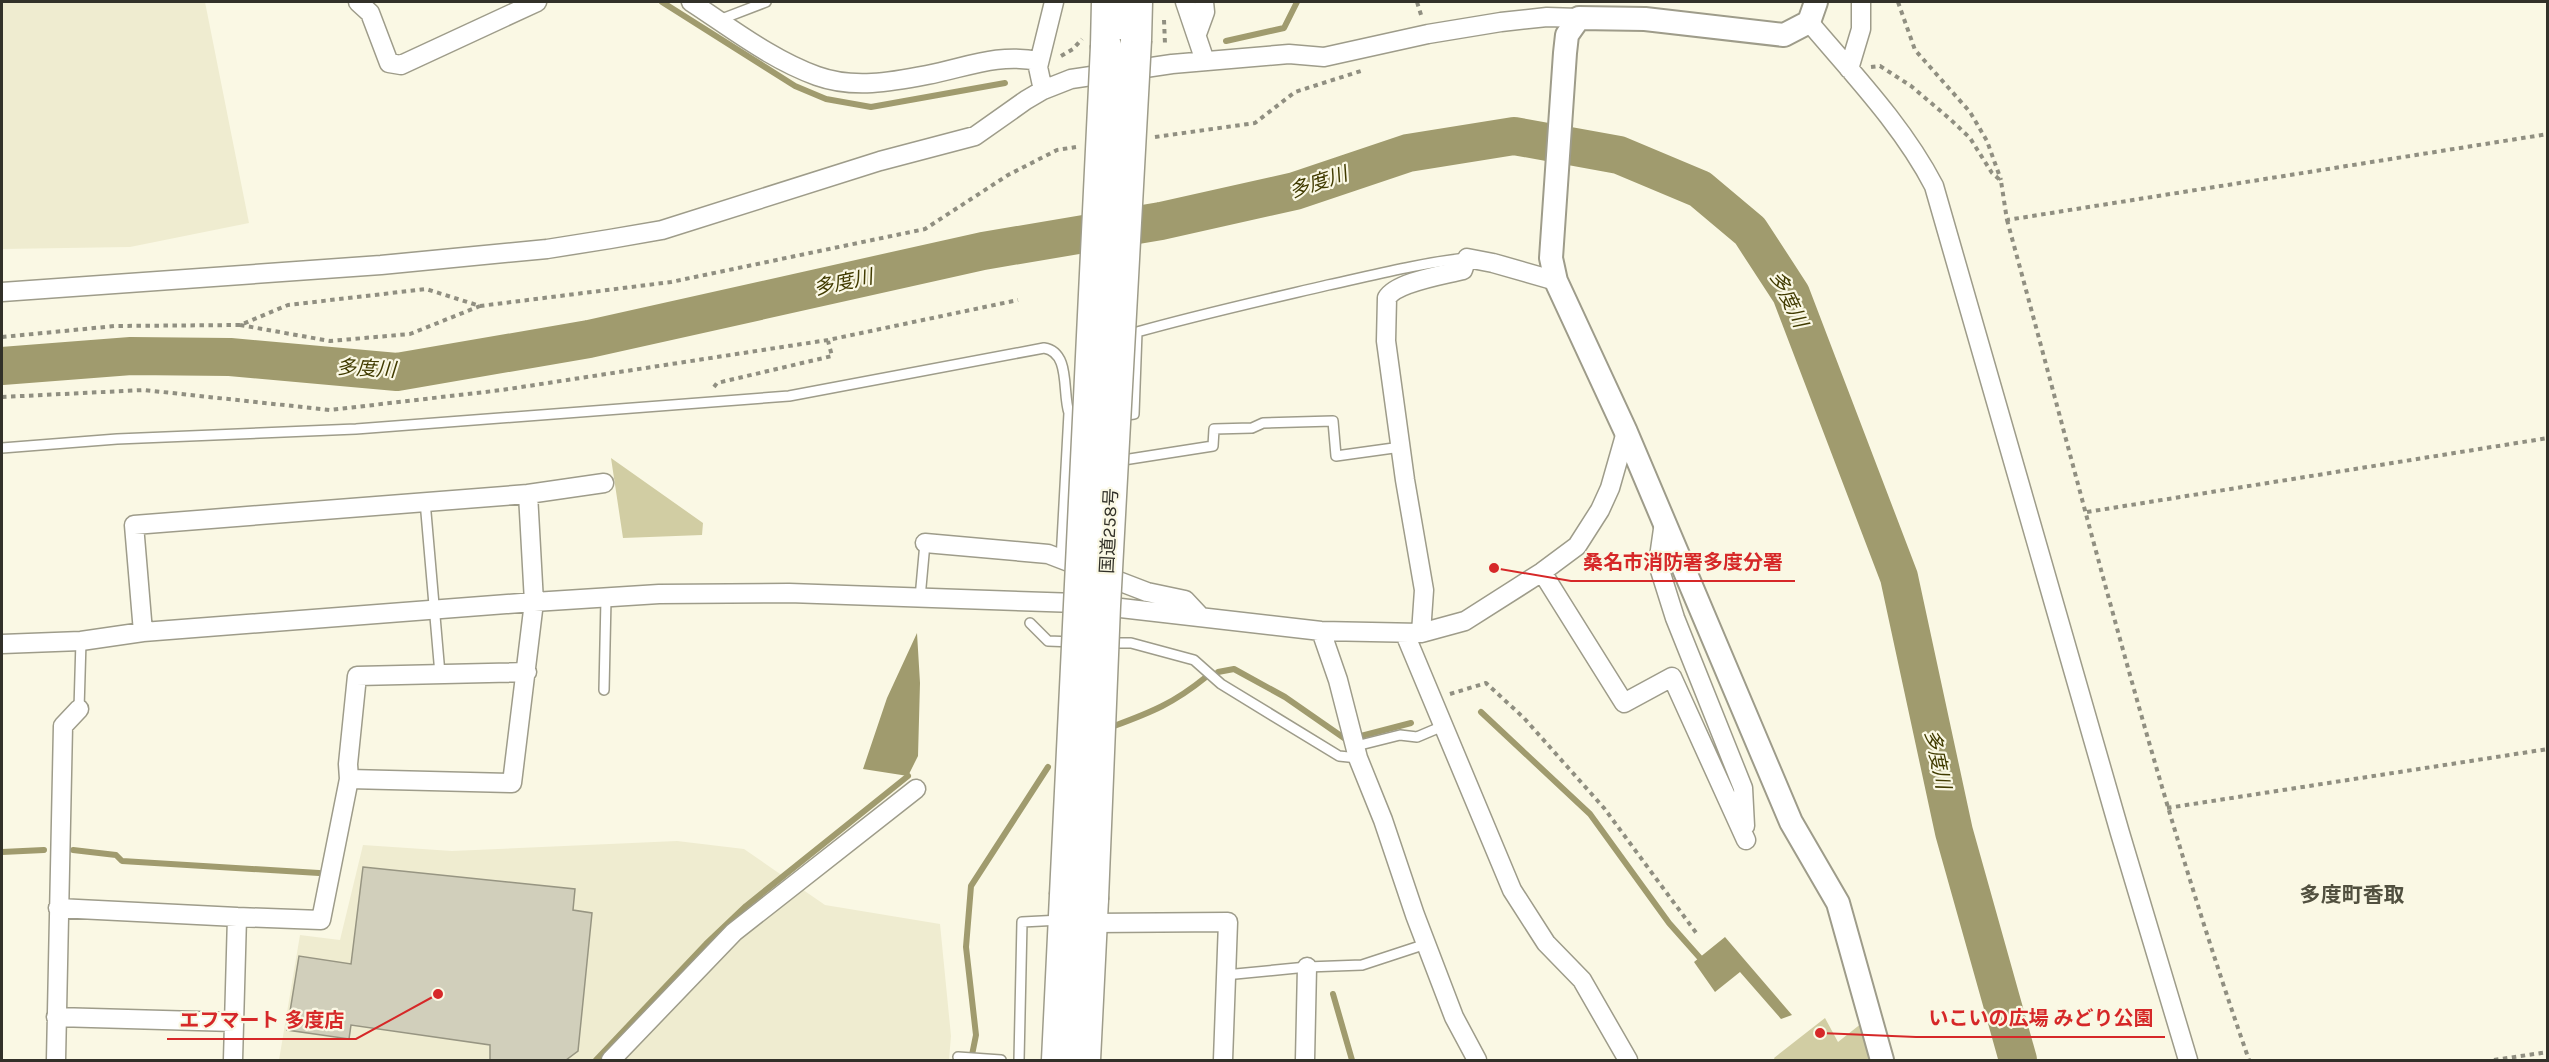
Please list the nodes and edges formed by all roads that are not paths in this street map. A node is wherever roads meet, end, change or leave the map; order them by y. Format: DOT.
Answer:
graph roads {
  1 [pos="358,2"];
  2 [pos="537,2"];
  3 [pos="691,2"];
  4 [pos="766,2"];
  5 [pos="1054,2"];
  6 [pos="1107,2"];
  7 [pos="1137,2"];
  8 [pos="1185,2"];
  9 [pos="1204,2"];
  10 [pos="1861,2"];
  11 [pos="1813,12"];
  12 [pos="1579,18"];
  13 [pos="719,20"];
  14 [pos="1197,34"];
  15 [pos="1040,61"];
  16 [pos="1205,61"];
  17 [pos="1849,69"];
  18 [pos="1043,90"];
  19 [pos="1467,258"];
  20 [pos="1556,281"];
  21 [pos="2,292"];
  22 [pos="1069,413"];
  23 [pos="1626,432"];
  24 [pos="1401,447"];
  25 [pos="2,448"];
  26 [pos="1066,470"];
  27 [pos="604,483"];
  28 [pos="528,494"];
  29 [pos="425,501"];
  30 [pos="1664,522"];
  31 [pos="925,543"];
  32 [pos="1061,560"];
  33 [pos="1542,572"];
  34 [pos="606,598"];
  35 [pos="920,598"];
  36 [pos="534,602"];
  37 [pos="1091,604"];
  38 [pos="434,610"];
  39 [pos="1200,616"];
  40 [pos="1030,623"];
  41 [pos="1321,631"];
  42 [pos="143,632"];
  43 [pos="1413,633"];
  44 [pos="81,641"];
  45 [pos="1083,642"];
  46 [pos="1095,642"];
  47 [pos="2,644"];
  48 [pos="527,672"];
  49 [pos="440,674"];
  50 [pos="604,690"];
  51 [pos="79,710"];
  52 [pos="1443,726"];
  53 [pos="1357,752"];
  54 [pos="349,778"];
  55 [pos="916,789"];
  56 [pos="58,908"];
  57 [pos="1078,909"];
  58 [pos="237,917"];
  59 [pos="1426,944"];
  60 [pos="1307,967"];
  61 [pos="1225,975"];
  62 [pos="56,1017"];
  63 [pos="234,1022"];
  64 [pos="958,1057"];
  65 [pos="56,1060"];
  66 [pos="233,1060"];
  67 [pos="611,1060"];
  68 [pos="1001,1060"];
  69 [pos="1019,1060"];
  70 [pos="1057,1060"];
  71 [pos="1085,1060"];
  72 [pos="1223,1060"];
  73 [pos="1305,1060"];
  74 [pos="1477,1060"];
  75 [pos="1628,1060"];
  76 [pos="1882,1060"];
  77 [pos="2187,1060"];
  1 -- 2 [label="street"];
  3 -- 13 [label="street"];
  4 -- 13 [label="lane"];
  5 -- 15 [label="street"];
  6 -- 37 [label="highway, 国道258号, bridge"];
  7 -- 37 [label="highway, 国道258号, bridge"];
  8 -- 14 [label="street"];
  9 -- 14 [label="street"];
  10 -- 17 [label="street"];
  11 -- 12 [label="street"];
  11 -- 17 [label="street"];
  12 -- 16 [label="street"];
  12 -- 20 [label="street"];
  13 -- 15 [label="street"];
  14 -- 16 [label="street"];
  15 -- 18 [label="street"];
  16 -- 18 [label="street"];
  17 -- 77 [label="street"];
  18 -- 21 [label="street"];
  19 -- 20 [label="street"];
  19 -- 22 [label="lane"];
  19 -- 24 [label="street"];
  20 -- 23 [label="street"];
  22 -- 25 [label="lane"];
  22 -- 26 [label="lane"];
  23 -- 30 [label="street"];
  23 -- 33 [label="street"];
  24 -- 26 [label="lane"];
  24 -- 43 [label="street"];
  26 -- 32 [label="lane"];
  27 -- 28 [label="street"];
  28 -- 29 [label="street"];
  28 -- 36 [label="street"];
  29 -- 38 [label="lane"];
  29 -- 42 [label="street"];
  30 -- 33 [label="street"];
  30 -- 76 [label="street"];
  31 -- 32 [label="street"];
  31 -- 35 [label="lane"];
  32 -- 39 [label="street"];
  33 -- 43 [label="street"];
  34 -- 35 [label="street"];
  34 -- 36 [label="street"];
  34 -- 50 [label="lane"];
  35 -- 37 [label="street"];
  36 -- 38 [label="street"];
  36 -- 48 [label="street"];
  37 -- 39 [label="street"];
  37 -- 57 [label="highway, 国道258号, bridge"];
  38 -- 42 [label="street"];
  38 -- 49 [label="lane"];
  39 -- 41 [label="street"];
  40 -- 45 [label="lane"];
  41 -- 43 [label="street"];
  41 -- 53 [label="street"];
  42 -- 44 [label="street"];
  43 -- 52 [label="street"];
  44 -- 47 [label="street"];
  44 -- 51 [label="lane"];
  46 -- 53 [label="lane"];
  48 -- 49 [label="street"];
  48 -- 54 [label="street"];
  49 -- 54 [label="street"];
  51 -- 56 [label="street"];
  52 -- 53 [label="lane"];
  52 -- 75 [label="street"];
  53 -- 59 [label="street"];
  54 -- 58 [label="street"];
  55 -- 67 [label="street"];
  56 -- 58 [label="street"];
  56 -- 62 [label="street"];
  57 -- 61 [label="street"];
  57 -- 69 [label="lane"];
  57 -- 70 [label="highway, 国道258号"];
  57 -- 71 [label="highway, 国道258号"];
  58 -- 63 [label="street"];
  59 -- 60 [label="lane"];
  59 -- 74 [label="street"];
  60 -- 61 [label="lane"];
  60 -- 73 [label="street"];
  61 -- 72 [label="street"];
  62 -- 63 [label="street"];
  62 -- 65 [label="street"];
  63 -- 66 [label="street"];
  64 -- 68 [label="lane"];
}
